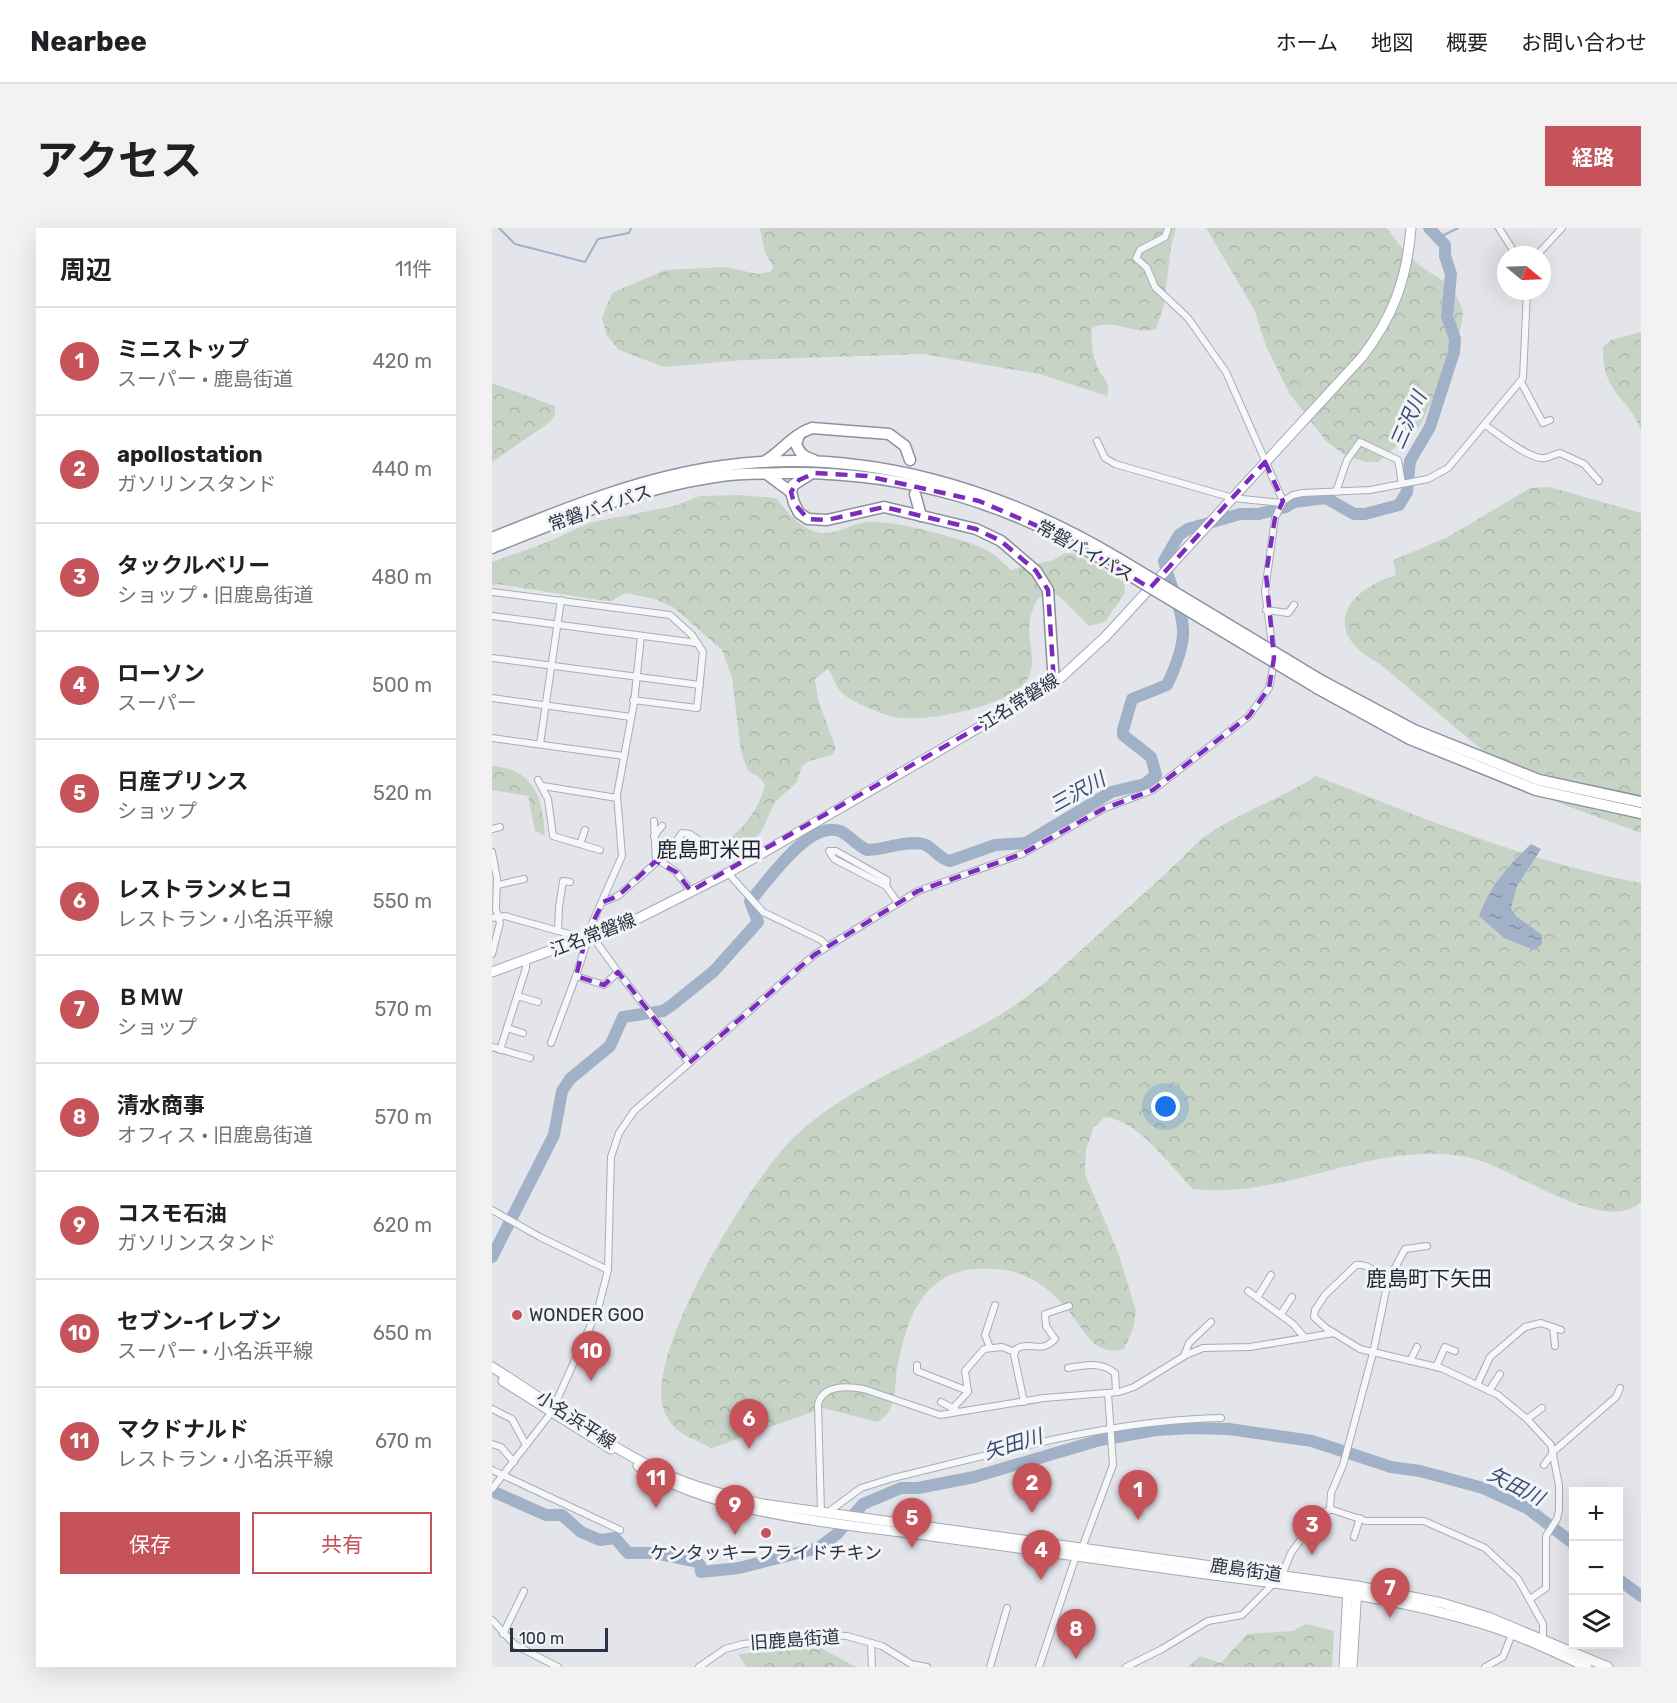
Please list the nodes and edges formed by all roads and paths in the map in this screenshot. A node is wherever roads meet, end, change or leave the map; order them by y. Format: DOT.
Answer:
graph roads {
  1 [pos="1168,228"];
  2 [pos="1411,228"];
  3 [pos="1498,228"];
  4 [pos="1562,228"];
  5 [pos="1510,246"];
  6 [pos="1545,246"];
  7 [pos="1527,300"];
  8 [pos="1521,382"];
  9 [pos="1550,420"];
  10 [pos="1485,424"];
  11 [pos="800,432"];
  12 [pos="1097,441"];
  13 [pos="910,460"];
  14 [pos="819,462"];
  15 [pos="1265,462"];
  16 [pos="761,468"];
  17 [pos="815,473"];
  18 [pos="1599,481"];
  19 [pos="1402,483"];
  20 [pos="791,492"];
  21 [pos="1336,492"];
  22 [pos="915,494"];
  23 [pos="1233,498"];
  24 [pos="1283,502"];
  25 [pos="921,516"];
  26 [pos="492,538"];
  27 [pos="492,548"];
  28 [pos="1118,564"];
  29 [pos="492,592"];
  30 [pos="561,600"];
  31 [pos="1294,604"];
  32 [pos="1266,610"];
  33 [pos="492,616"];
  34 [pos="557,625"];
  35 [pos="641,636"];
  36 [pos="697,643"];
  37 [pos="492,658"];
  38 [pos="551,666"];
  39 [pos="636,677"];
  40 [pos="1054,684"];
  41 [pos="1320,684"];
  42 [pos="700,685"];
  43 [pos="492,698"];
  44 [pos="633,700"];
  45 [pos="545,706"];
  46 [pos="631,717"];
  47 [pos="492,738"];
  48 [pos="540,744"];
  49 [pos="624,756"];
  50 [pos="617,798"];
  51 [pos="1641,802"];
  52 [pos="1641,813"];
  53 [pos="654,821"];
  54 [pos="662,826"];
  55 [pos="500,827"];
  56 [pos="492,829"];
  57 [pos="585,830"];
  58 [pos="653,836"];
  59 [pos="580,844"];
  60 [pos="706,846"];
  61 [pos="600,850"];
  62 [pos="492,852"];
  63 [pos="659,862"];
  64 [pos="728,873"];
  65 [pos="524,879"];
  66 [pos="570,882"];
  67 [pos="498,885"];
  68 [pos="886,886"];
  69 [pos="691,891"];
  70 [pos="603,902"];
  71 [pos="898,903"];
  72 [pos="495,918"];
  73 [pos="558,931"];
  74 [pos="589,937"];
  75 [pos="572,944"];
  76 [pos="827,946"];
  77 [pos="492,954"];
  78 [pos="526,960"];
  79 [pos="492,969"];
  80 [pos="618,972"];
  81 [pos="576,976"];
  82 [pos="517,996"];
  83 [pos="538,1002"];
  84 [pos="507,1028"];
  85 [pos="523,1033"];
  86 [pos="551,1043"];
  87 [pos="492,1047"];
  88 [pos="500,1050"];
  89 [pos="530,1058"];
  90 [pos="689,1063"];
  91 [pos="492,1210"];
  92 [pos="1401,1244"];
  93 [pos="1427,1246"];
  94 [pos="1402,1252"];
  95 [pos="608,1270"];
  96 [pos="1392,1274"];
  97 [pos="1271,1275"];
  98 [pos="1409,1280"];
  99 [pos="1248,1291"];
  100 [pos="1292,1297"];
  101 [pos="1257,1298"];
  102 [pos="996,1305"];
  103 [pos="1069,1306"];
  104 [pos="1281,1314"];
  105 [pos="1211,1322"];
  106 [pos="1553,1327"];
  107 [pos="1561,1330"];
  108 [pos="1334,1333"];
  109 [pos="1305,1338"];
  110 [pos="1555,1346"];
  111 [pos="1417,1347"];
  112 [pos="990,1348"];
  113 [pos="1455,1351"];
  114 [pos="1015,1352"];
  115 [pos="1373,1353"];
  116 [pos="1184,1356"];
  117 [pos="1410,1361"];
  118 [pos="917,1365"];
  119 [pos="492,1367"];
  120 [pos="1436,1367"];
  121 [pos="1068,1368"];
  122 [pos="492,1374"];
  123 [pos="1500,1374"];
  124 [pos="1477,1385"];
  125 [pos="1620,1388"];
  126 [pos="968,1390"];
  127 [pos="1489,1391"];
  128 [pos="1116,1392"];
  129 [pos="1108,1393"];
  130 [pos="1024,1401"];
  131 [pos="941,1402"];
  132 [pos="1542,1408"];
  133 [pos="492,1409"];
  134 [pos="553,1409"];
  135 [pos="956,1410"];
  136 [pos="1221,1418"];
  137 [pos="1527,1419"];
  138 [pos="1110,1428"];
  139 [pos="492,1444"];
  140 [pos="526,1445"];
  141 [pos="1554,1452"];
  142 [pos="514,1462"];
  143 [pos="1544,1466"];
  144 [pos="492,1470"];
  145 [pos="503,1476"];
  146 [pos="492,1489"];
  147 [pos="1330,1509"];
  148 [pos="826,1515"];
  149 [pos="871,1518"];
  150 [pos="1360,1518"];
  151 [pos="620,1530"];
  152 [pos="1354,1537"];
  153 [pos="1079,1552"];
  154 [pos="1282,1575"];
  155 [pos="1275,1583"];
  156 [pos="1352,1590"];
  157 [pos="524,1591"];
  158 [pos="1530,1599"];
  159 [pos="1007,1608"];
  160 [pos="492,1620"];
  161 [pos="503,1634"];
  162 [pos="1512,1634"];
  163 [pos="1543,1638"];
  164 [pos="871,1643"];
  165 [pos="917,1666"];
  166 [pos="558,1667"];
  167 [pos="699,1667"];
  168 [pos="872,1667"];
  169 [pos="927,1667"];
  170 [pos="990,1667"];
  171 [pos="1039,1667"];
  172 [pos="1126,1667"];
  173 [pos="1344,1667"];
  174 [pos="1352,1667"];
  175 [pos="1485,1667"];
  176 [pos="1586,1667"];
  177 [pos="1608,1667"];
  1 -- 15 [label="street"];
  2 -- 15 [label="main road, 江名常磐線"];
  3 -- 5 [label="street"];
  4 -- 6 [label="street"];
  7 -- 8 [label="street"];
  8 -- 9 [label="street"];
  8 -- 10 [label="street"];
  10 -- 18 [label="street"];
  10 -- 19 [label="street"];
  11 -- 13 [label="highway"];
  11 -- 14 [label="highway"];
  11 -- 16 [label="highway"];
  12 -- 23 [label="street"];
  14 -- 16 [label="highway, 常磐バイパス"];
  14 -- 28 [label="highway, 常磐バイパス"];
  15 -- 23 [label="main road, 江名常磐線"];
  15 -- 24 [label="street"];
  16 -- 17 [label="highway, 常磐バイパス"];
  16 -- 20 [label="highway"];
  16 -- 26 [label="highway, 常磐バイパス"];
  16 -- 27 [label="highway, 常磐バイパス"];
  17 -- 20 [label="highway"];
  17 -- 28 [label="highway, 常磐バイパス"];
  19 -- 21 [label="street"];
  19 -- 21 [label="street"];
  20 -- 25 [label="highway"];
  21 -- 24 [label="street"];
  22 -- 25 [label="highway"];
  23 -- 24 [label="street"];
  23 -- 40 [label="main road, 江名常磐線"];
  24 -- 32 [label="street"];
  25 -- 40 [label="highway"];
  28 -- 41 [label="highway, 常磐バイパス, bridge"];
  29 -- 30 [label="street"];
  30 -- 34 [label="street"];
  30 -- 36 [label="street"];
  31 -- 32 [label="street"];
  32 -- 71 [label="street"];
  33 -- 34 [label="street"];
  34 -- 35 [label="street"];
  34 -- 38 [label="street"];
  35 -- 36 [label="street"];
  35 -- 39 [label="street"];
  36 -- 42 [label="street"];
  37 -- 38 [label="street"];
  38 -- 39 [label="street"];
  38 -- 45 [label="street"];
  39 -- 42 [label="street"];
  39 -- 44 [label="street"];
  40 -- 64 [label="main road, 江名常磐線"];
  41 -- 51 [label="highway, 常磐バイパス"];
  41 -- 52 [label="highway, 常磐バイパス"];
  42 -- 44 [label="street"];
  43 -- 45 [label="street"];
  44 -- 46 [label="street"];
  45 -- 46 [label="street"];
  45 -- 48 [label="street"];
  46 -- 49 [label="street"];
  47 -- 48 [label="street"];
  48 -- 49 [label="street"];
  49 -- 50 [label="street"];
  50 -- 59 [label="street"];
  50 -- 70 [label="street"];
  53 -- 58 [label="street"];
  54 -- 58 [label="street"];
  55 -- 56 [label="street"];
  57 -- 59 [label="street"];
  58 -- 63 [label="street"];
  59 -- 61 [label="street"];
  60 -- 63 [label="street"];
  62 -- 67 [label="street"];
  63 -- 69 [label="street"];
  63 -- 70 [label="street"];
  64 -- 69 [label="main road, 江名常磐線"];
  64 -- 76 [label="street"];
  65 -- 67 [label="street"];
  66 -- 73 [label="street"];
  67 -- 72 [label="street"];
  68 -- 68 [label="street"];
  68 -- 71 [label="street"];
  69 -- 74 [label="main road, 江名常磐線"];
  70 -- 74 [label="street"];
  71 -- 76 [label="street"];
  72 -- 73 [label="street"];
  72 -- 77 [label="street"];
  73 -- 75 [label="street"];
  74 -- 75 [label="main road, 江名常磐線"];
  74 -- 80 [label="street"];
  74 -- 81 [label="street"];
  75 -- 78 [label="main road, 江名常磐線"];
  76 -- 90 [label="street"];
  78 -- 79 [label="main road, 江名常磐線"];
  78 -- 82 [label="street"];
  80 -- 81 [label="street"];
  80 -- 90 [label="street"];
  81 -- 86 [label="street"];
  82 -- 83 [label="street"];
  82 -- 84 [label="street"];
  84 -- 85 [label="street"];
  84 -- 88 [label="street"];
  87 -- 88 [label="street"];
  88 -- 89 [label="street"];
  90 -- 95 [label="street"];
  91 -- 95 [label="street"];
  92 -- 94 [label="street"];
  93 -- 94 [label="street"];
  94 -- 96 [label="street"];
  95 -- 134 [label="street"];
  96 -- 98 [label="street"];
  96 -- 108 [label="street"];
  96 -- 115 [label="street"];
  97 -- 101 [label="street"];
  99 -- 101 [label="street"];
  100 -- 104 [label="street"];
  101 -- 104 [label="street"];
  102 -- 112 [label="street"];
  103 -- 114 [label="street"];
  104 -- 109 [label="street"];
  105 -- 116 [label="street"];
  106 -- 107 [label="street"];
  106 -- 110 [label="street"];
  106 -- 124 [label="street"];
  108 -- 109 [label="street"];
  108 -- 115 [label="street"];
  109 -- 116 [label="street"];
  111 -- 117 [label="street"];
  112 -- 114 [label="street"];
  112 -- 126 [label="street"];
  113 -- 120 [label="street"];
  114 -- 130 [label="street"];
  115 -- 117 [label="street"];
  115 -- 147 [label="street"];
  116 -- 128 [label="street"];
  117 -- 120 [label="street"];
  118 -- 126 [label="street"];
  119 -- 134 [label="main road, 小名浜平線"];
  120 -- 124 [label="street"];
  121 -- 128 [label="street"];
  122 -- 134 [label="main road, 小名浜平線"];
  123 -- 127 [label="street"];
  124 -- 127 [label="street"];
  125 -- 141 [label="street"];
  126 -- 135 [label="street"];
  127 -- 137 [label="street"];
  128 -- 129 [label="street"];
  129 -- 130 [label="street"];
  129 -- 138 [label="street"];
  130 -- 135 [label="street"];
  131 -- 135 [label="street"];
  132 -- 137 [label="street"];
  133 -- 140 [label="street"];
  134 -- 140 [label="street"];
  134 -- 148 [label="main road, 小名浜平線"];
  135 -- 148 [label="street"];
  136 -- 138 [label="street"];
  137 -- 141 [label="street"];
  138 -- 148 [label="street"];
  138 -- 153 [label="street"];
  139 -- 142 [label="street"];
  140 -- 142 [label="street"];
  141 -- 143 [label="street"];
  141 -- 158 [label="street"];
  142 -- 145 [label="street"];
  144 -- 145 [label="street"];
  145 -- 146 [label="street"];
  145 -- 151 [label="street"];
  147 -- 150 [label="street"];
  147 -- 154 [label="street"];
  148 -- 149 [label="main road, 小名浜平線"];
  148 -- 153 [label="main road, 小名浜平線"];
  149 -- 153 [label="main road, 鹿島街道"];
  150 -- 152 [label="street"];
  150 -- 158 [label="street"];
  153 -- 154 [label="main road, 鹿島街道"];
  153 -- 155 [label="main road"];
  153 -- 171 [label="street"];
  154 -- 155 [label="street"];
  154 -- 156 [label="main road, 鹿島街道"];
  155 -- 156 [label="main road"];
  155 -- 172 [label="street"];
  156 -- 162 [label="main road"];
  156 -- 163 [label="main road, 鹿島街道"];
  156 -- 173 [label="main road"];
  156 -- 174 [label="main road"];
  157 -- 161 [label="street"];
  158 -- 163 [label="street"];
  159 -- 170 [label="street"];
  160 -- 161 [label="street"];
  161 -- 166 [label="street"];
  162 -- 175 [label="street"];
  162 -- 176 [label="main road"];
  163 -- 177 [label="main road, 鹿島街道"];
  164 -- 165 [label="street, 旧鹿島街道"];
  164 -- 167 [label="street, 旧鹿島街道"];
  164 -- 168 [label="street"];
  165 -- 169 [label="street, 旧鹿島街道"];
}
